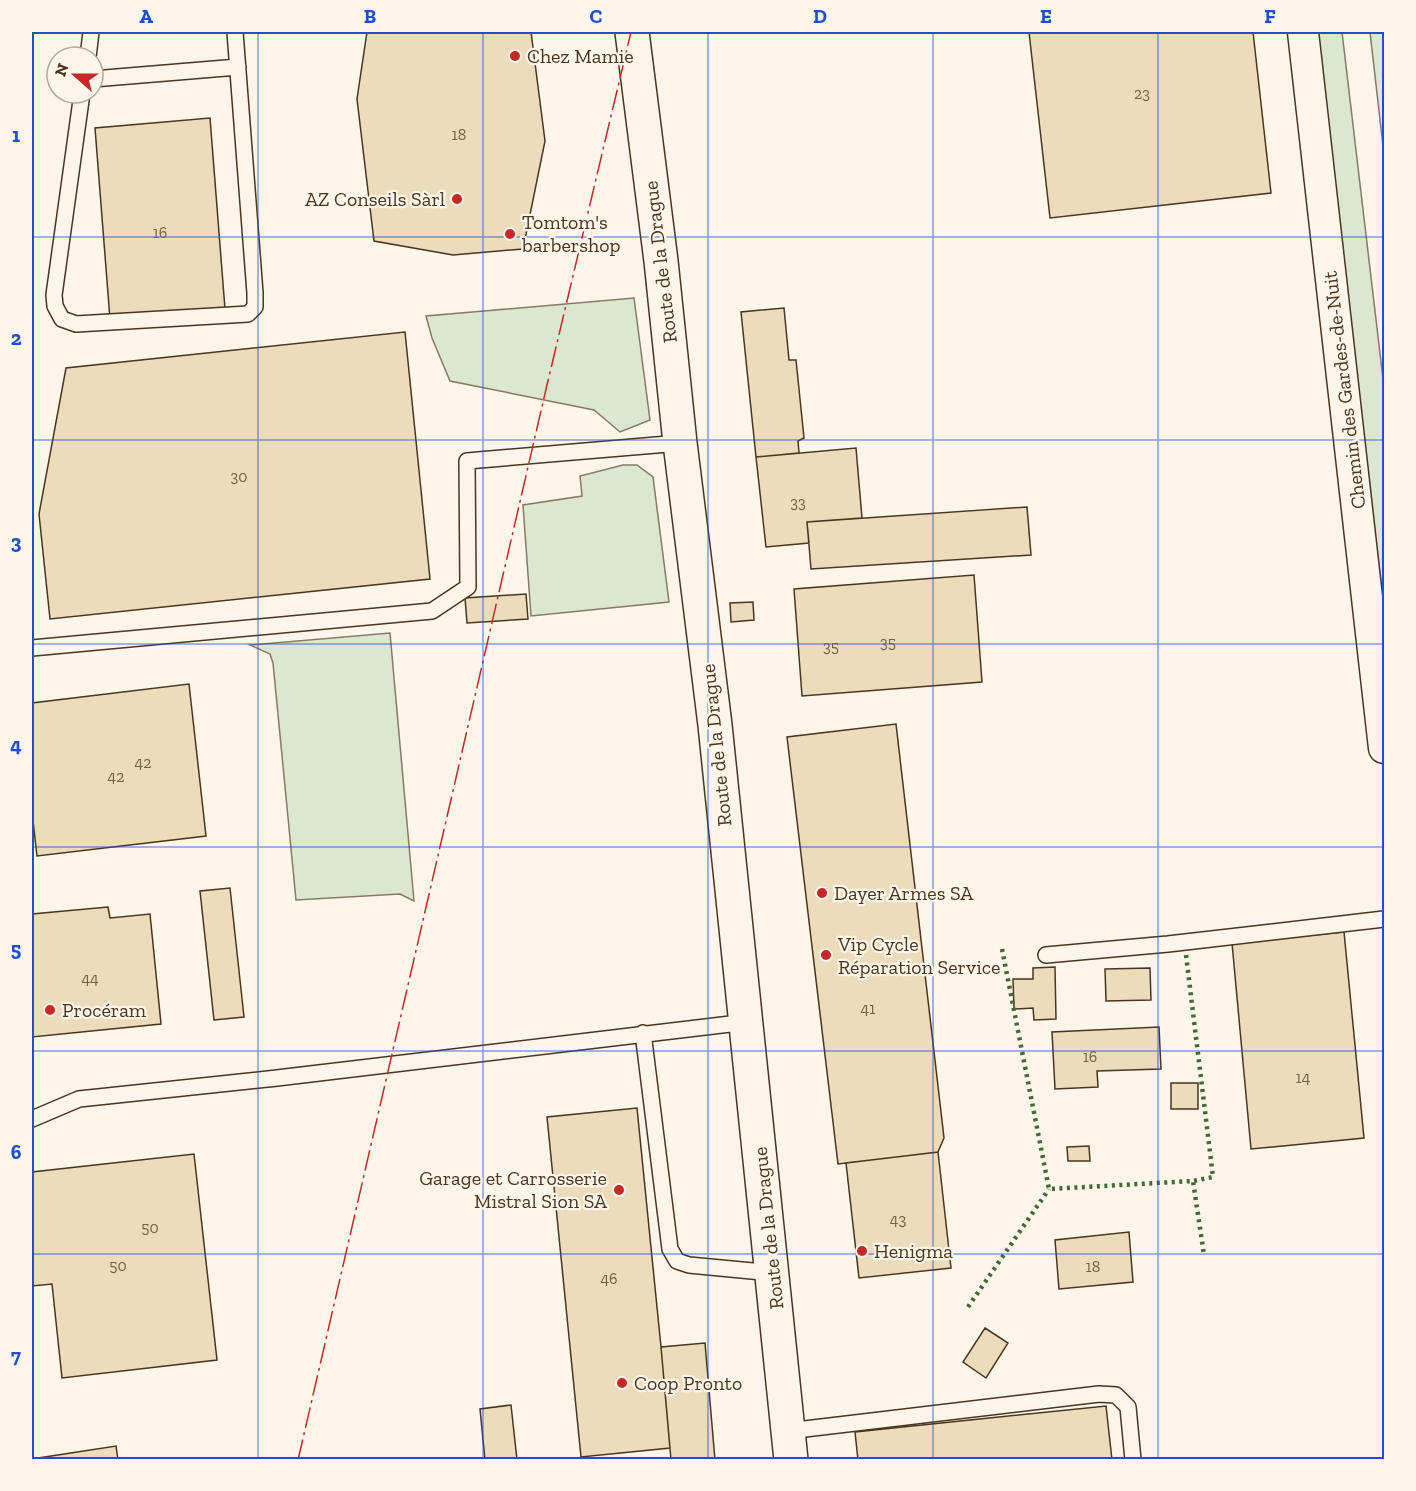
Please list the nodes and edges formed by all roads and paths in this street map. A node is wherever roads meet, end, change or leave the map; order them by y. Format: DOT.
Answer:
graph roads {
  1 [pos="236,32"];
  2 [pos="632,32"];
  3 [pos="1303,32"];
  4 [pos="238,67"];
  5 [pos="105,78"];
  6 [pos="80,105"];
  7 [pos="680,443"];
  8 [pos="32,648"];
  9 [pos="1384,748"];
  10 [pos="1384,919"];
  11 [pos="1046,956"];
  12 [pos="747,1022"];
  13 [pos="643,1033"];
  14 [pos="32,1119"];
  15 [pos="773,1273"];
  16 [pos="790,1445"];
  17 [pos="1133,1460"];
  1 -- 4 [label="lane"];
  2 -- 7 [label="street, Route de la Drague"];
  3 -- 9 [label="street, Chemin des Gardes-de-Nuit"];
  4 -- 5 [label="lane"];
  4 -- 6 [label="lane"];
  7 -- 8 [label="lane"];
  7 -- 12 [label="street, Route de la Drague"];
  10 -- 11 [label="lane"];
  12 -- 13 [label="lane"];
  12 -- 15 [label="street, Route de la Drague"];
  13 -- 14 [label="lane"];
  13 -- 15 [label="lane"];
  15 -- 16 [label="street, Route de la Drague"];
  16 -- 17 [label="lane"];
}
